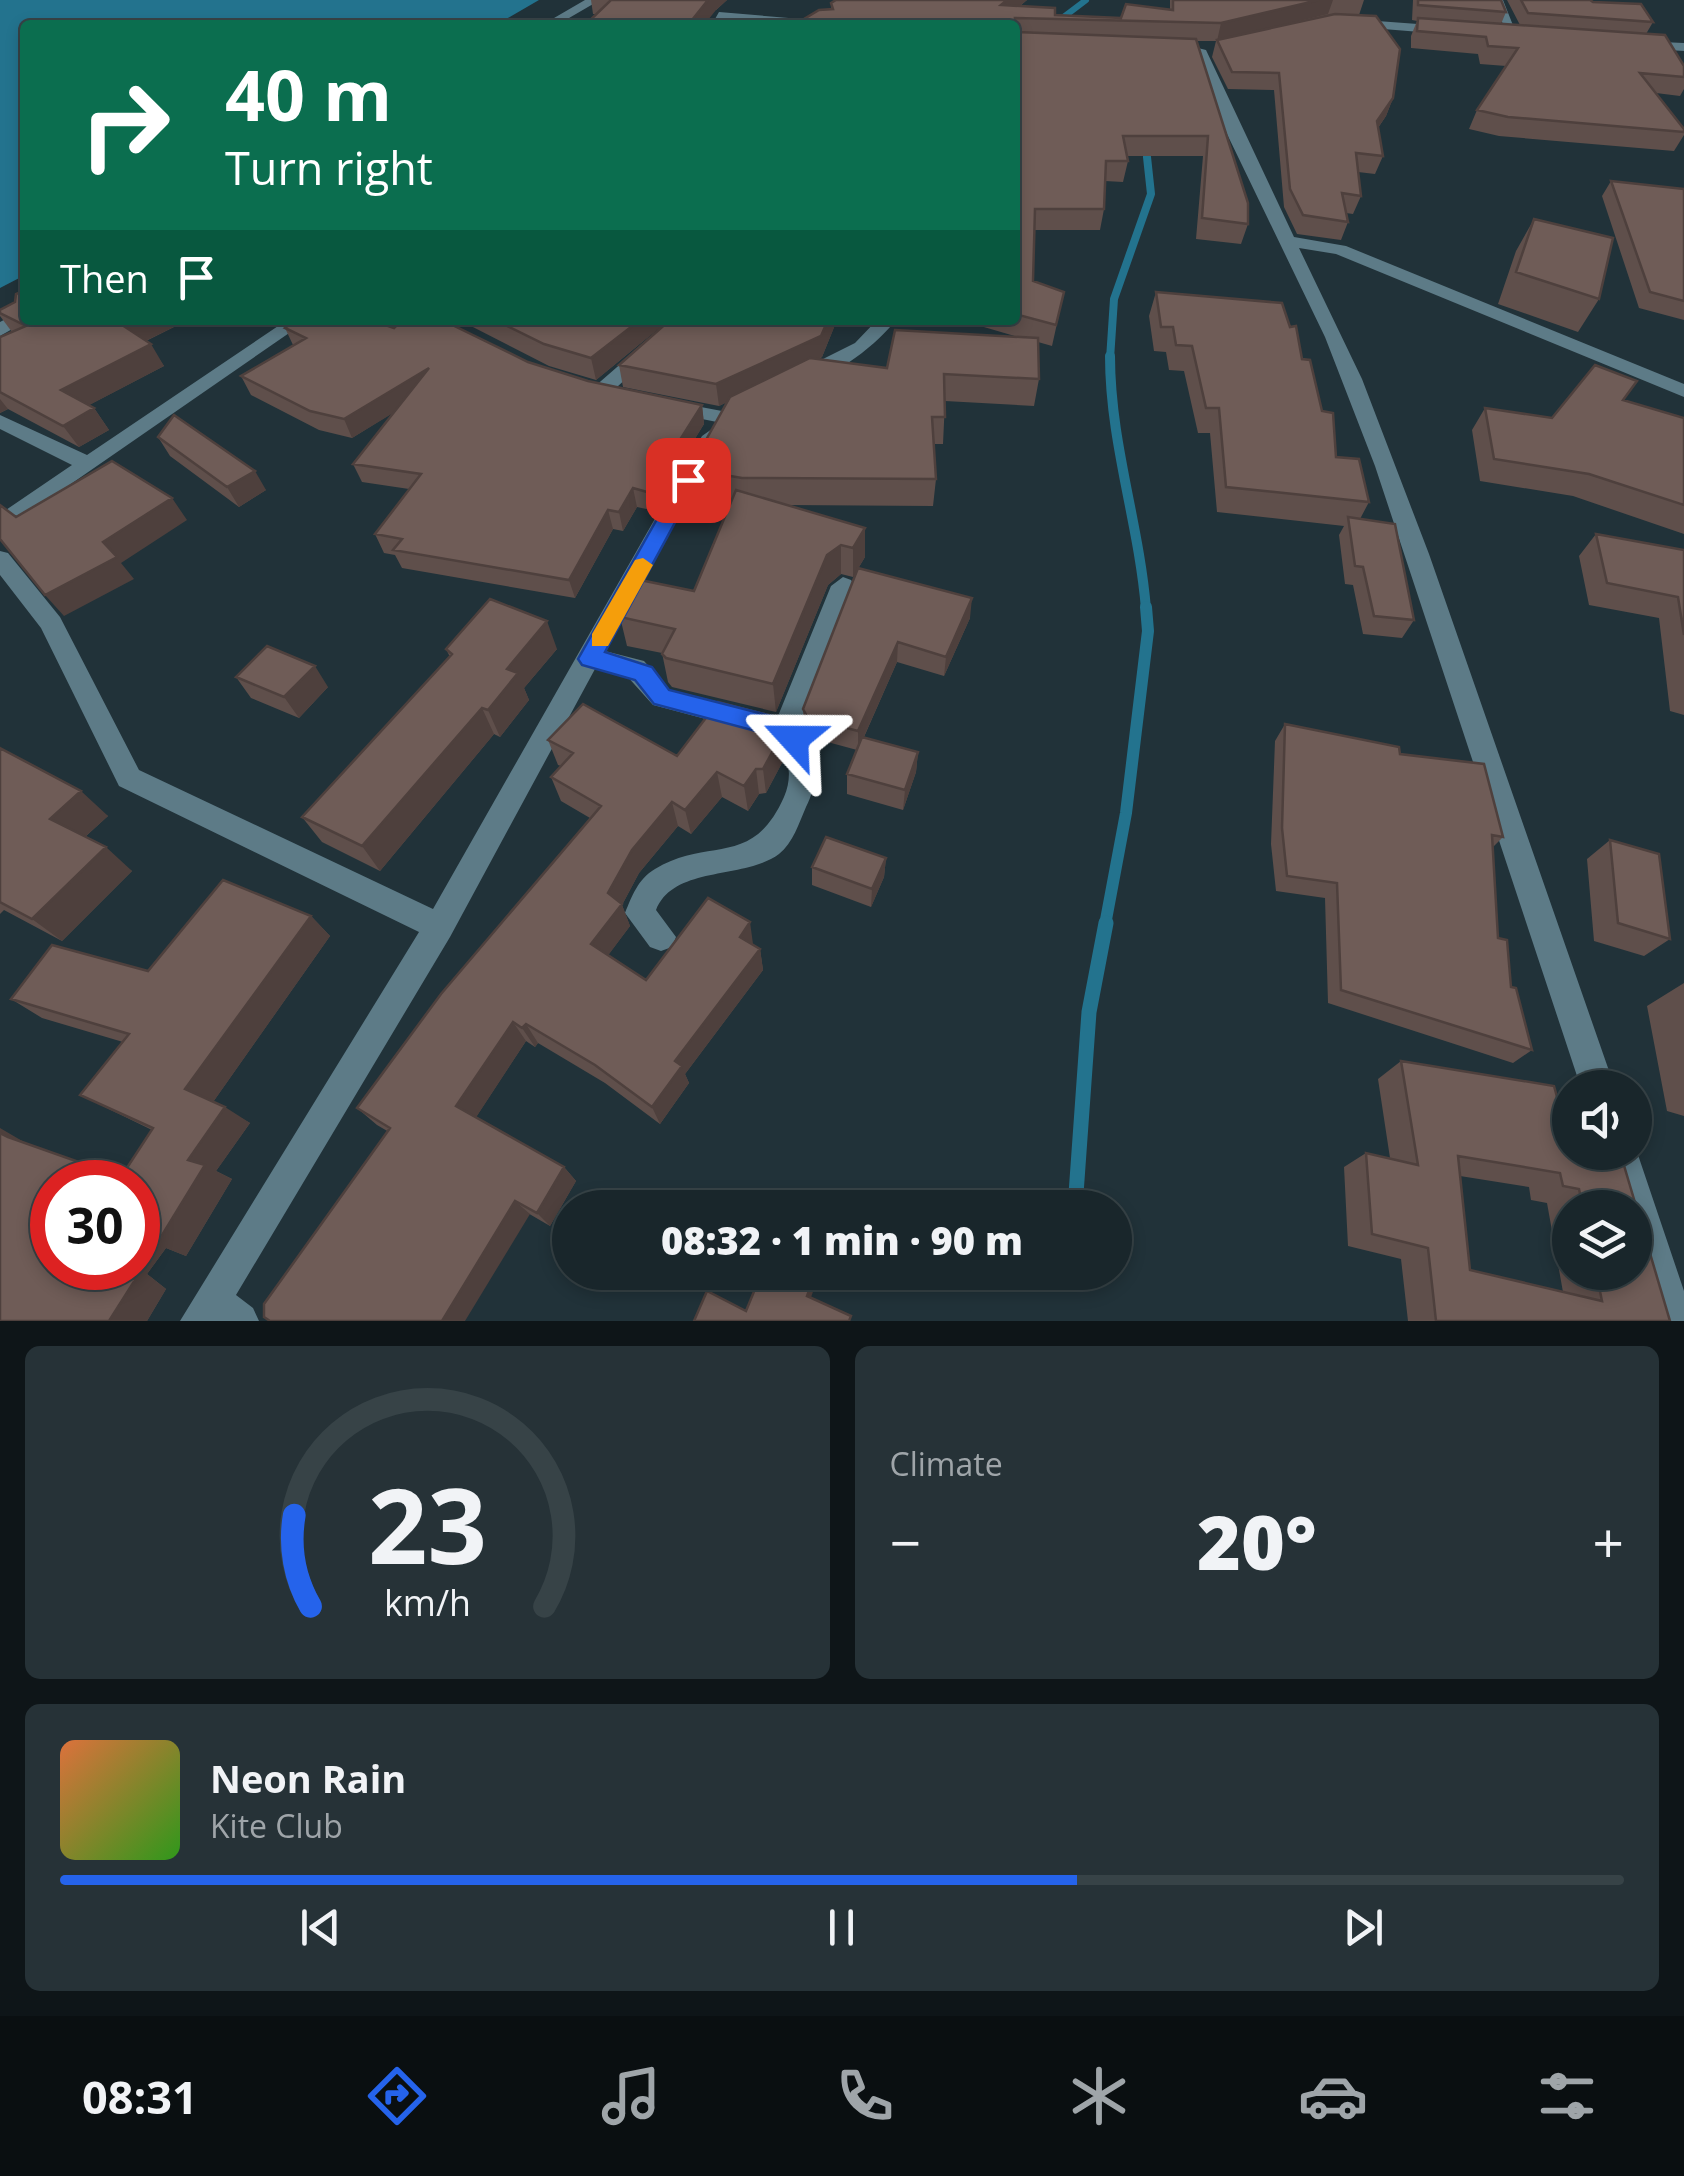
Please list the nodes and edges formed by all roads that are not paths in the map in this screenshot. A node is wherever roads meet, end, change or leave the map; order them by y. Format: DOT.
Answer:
graph roads {
  1 [pos="594,0"];
  2 [pos="726,0"];
  3 [pos="1497,0"];
  4 [pos="557,20"];
  5 [pos="718,20"];
  6 [pos="1329,22"];
  7 [pos="1459,31"];
  8 [pos="1496,34"];
  9 [pos="1514,35"];
  10 [pos="1534,37"];
  11 [pos="1631,44"];
  12 [pos="1684,47"];
  13 [pos="1199,50"];
  14 [pos="1288,241"];
  15 [pos="292,325"];
  16 [pos="676,325"];
  17 [pos="882,325"];
  18 [pos="783,384"];
  19 [pos="1684,391"];
  20 [pos="601,392"];
  21 [pos="653,404"];
  22 [pos="0,420"];
  23 [pos="87,464"];
  24 [pos="0,525"];
  25 [pos="0,559"];
  26 [pos="843,586"];
  27 [pos="590,659"];
  28 [pos="786,729"];
  29 [pos="438,927"];
  30 [pos="660,937"];
  31 [pos="1592,1070"];
  32 [pos="1626,1170"];
  33 [pos="217,1314"];
  34 [pos="1675,1321"];
  1 -- 4 [label="street"];
  2 -- 5 [label="street"];
  3 -- 9 [label="street"];
  6 -- 7 [label="street"];
  8 -- 9 [label="street"];
  9 -- 10 [label="street"];
  11 -- 12 [label="street"];
  13 -- 14 [label="street"];
  14 -- 19 [label="street"];
  14 -- 31 [label="street"];
  15 -- 23 [label="street"];
  16 -- 20 [label="street"];
  17 -- 18 [label="street"];
  21 -- 27 [label="street"];
  22 -- 23 [label="street"];
  23 -- 24 [label="street"];
  25 -- 29 [label="street"];
  26 -- 28 [label="street"];
  27 -- 28 [label="street"];
  27 -- 29 [label="street"];
  28 -- 30 [label="street"];
  29 -- 33 [label="street"];
  32 -- 34 [label="street"];
}
